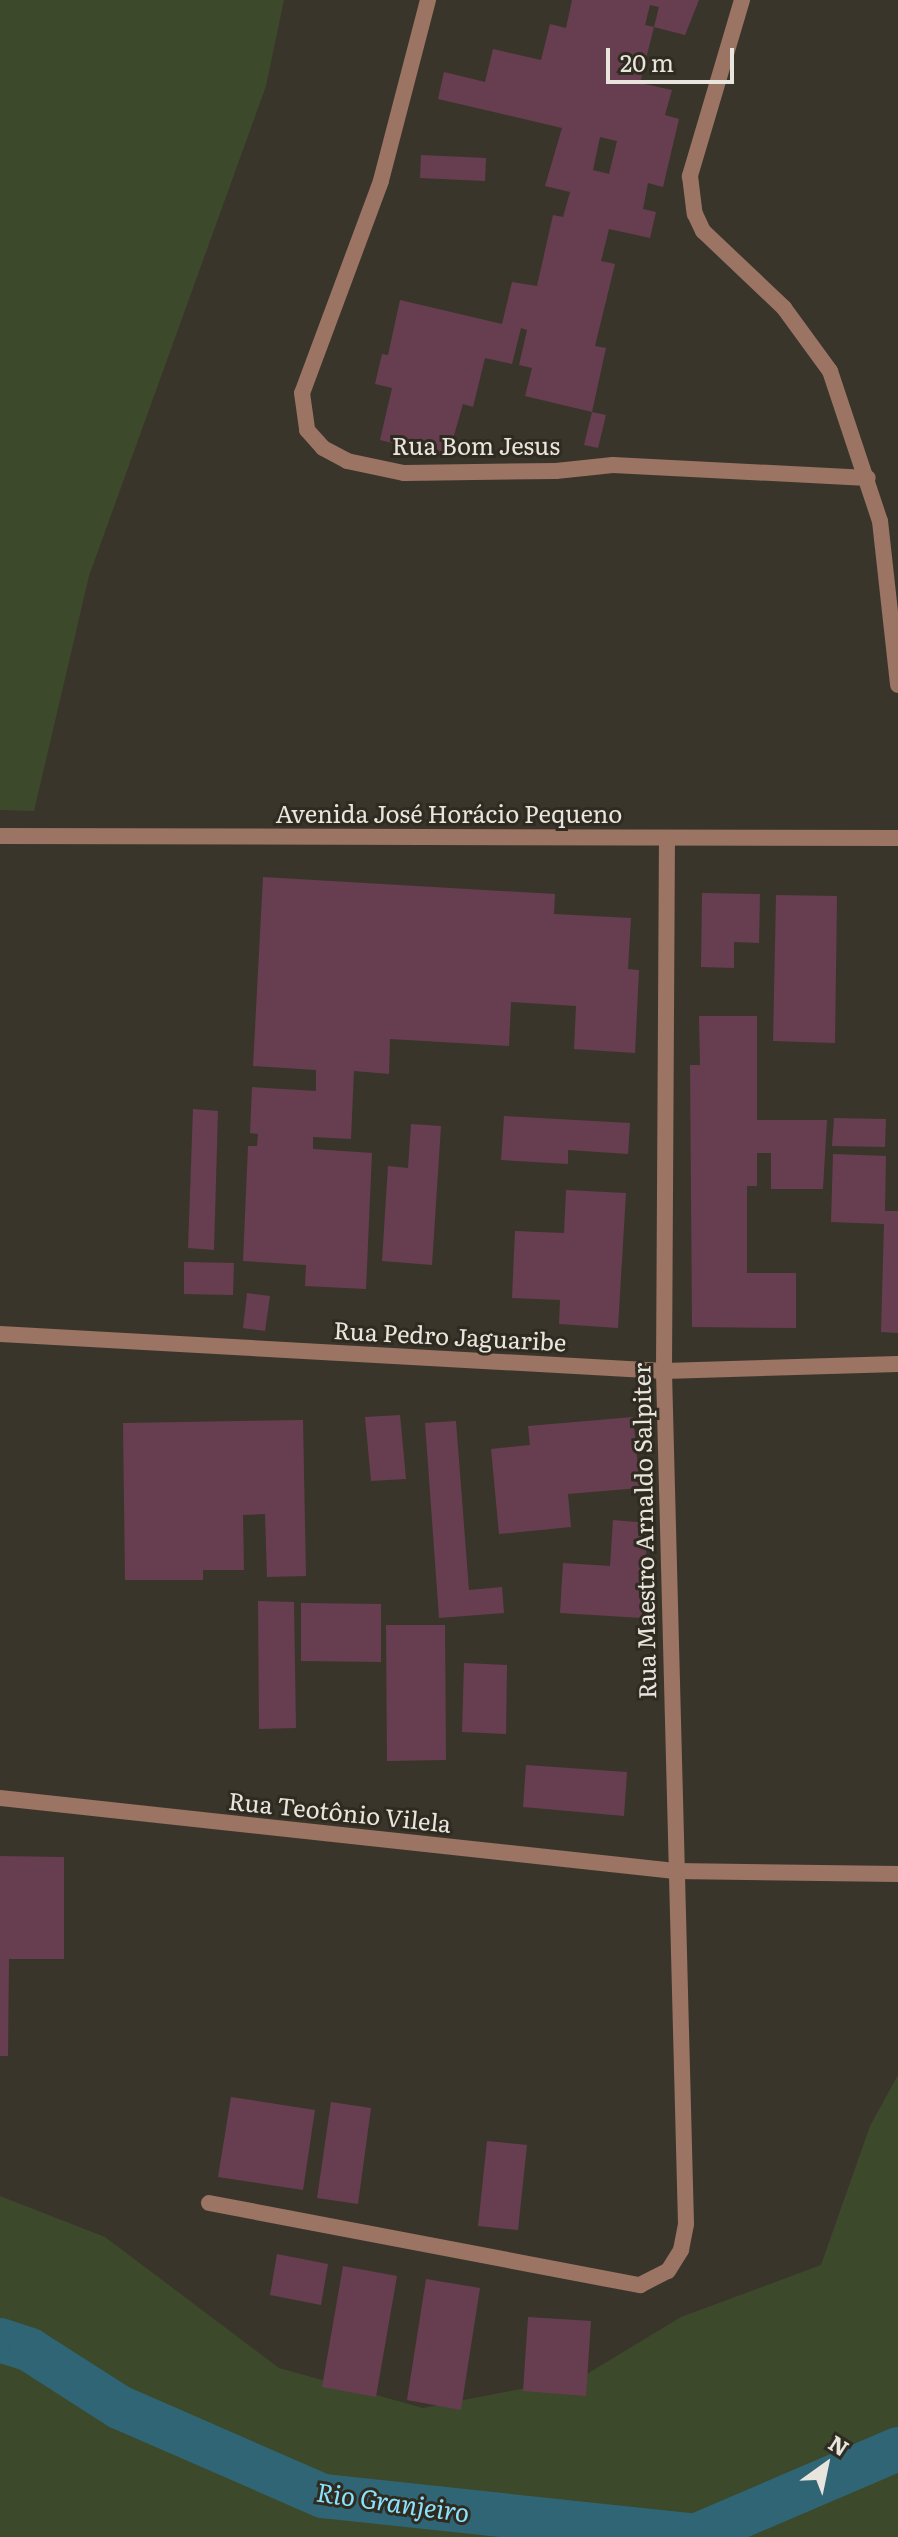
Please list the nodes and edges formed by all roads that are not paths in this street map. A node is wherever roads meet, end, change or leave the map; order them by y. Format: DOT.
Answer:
graph roads {
  1 [pos="428,0"];
  2 [pos="742,0"];
  3 [pos="868,478"];
  4 [pos="898,685"];
  5 [pos="0,836"];
  6 [pos="667,838"];
  7 [pos="898,838"];
  8 [pos="0,1334"];
  9 [pos="898,1364"];
  10 [pos="664,1371"];
  11 [pos="0,1798"];
  12 [pos="675,1871"];
  13 [pos="898,1874"];
  14 [pos="209,2203"];
  1 -- 3 [label="street, Rua Bom Jesus"];
  2 -- 3 [label="street"];
  3 -- 4 [label="street"];
  5 -- 6 [label="street, Avenida José Horácio Pequeno"];
  6 -- 7 [label="street, Avenida José Horácio Pequeno"];
  6 -- 10 [label="street, Rua Maestro Arnaldo Salpiter"];
  8 -- 10 [label="street, Rua Pedro Jaguaribe"];
  9 -- 10 [label="street, Rua Pedro Jaguaribe"];
  10 -- 12 [label="street, Rua Maestro Arnaldo Salpiter"];
  11 -- 12 [label="street, Rua Teotônio Vilela"];
  12 -- 13 [label="street, Rua Teotônio Vilela"];
  12 -- 14 [label="street, Rua Maestro Arnaldo Salpiter"];
}
